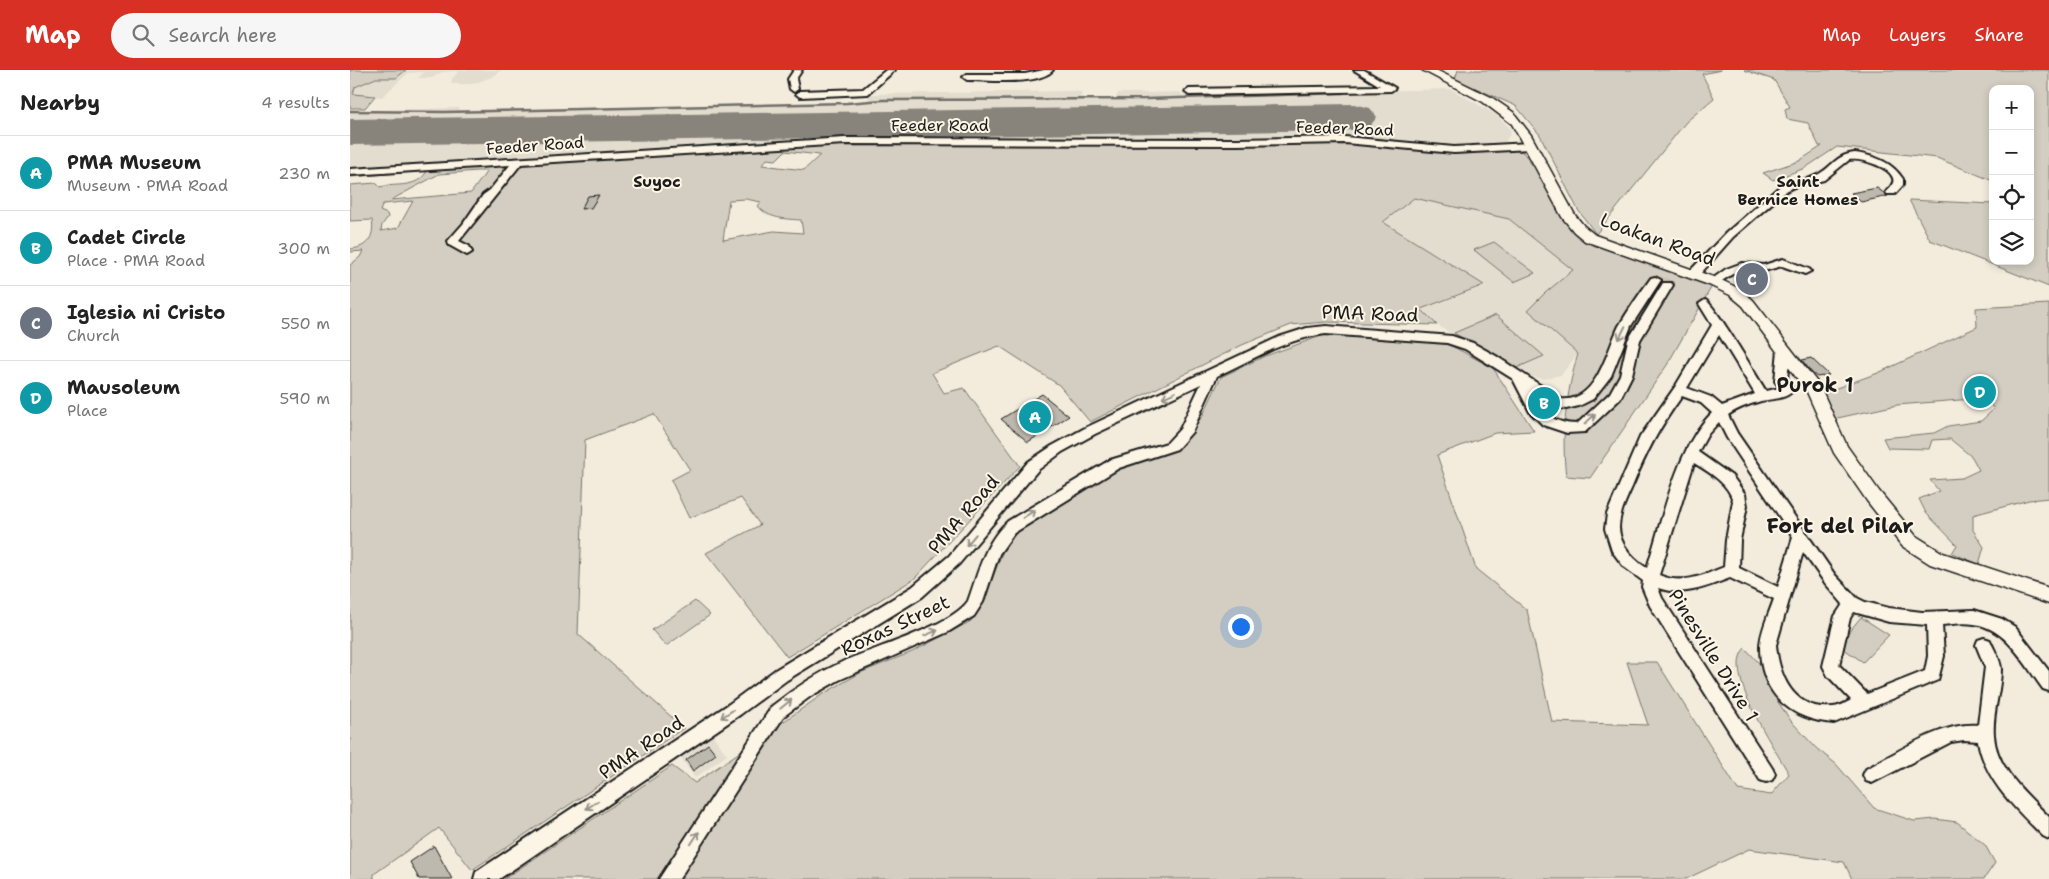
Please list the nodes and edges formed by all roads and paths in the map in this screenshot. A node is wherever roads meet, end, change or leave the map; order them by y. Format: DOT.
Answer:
graph roads {
  1 [pos="798,70"];
  2 [pos="891,70"];
  3 [pos="1049,70"];
  4 [pos="1358,70"];
  5 [pos="1427,70"];
  6 [pos="967,77"];
  7 [pos="1189,92"];
  8 [pos="1530,146"];
  9 [pos="518,161"];
  10 [pos="350,172"];
  11 [pos="1891,192"];
  12 [pos="467,252"];
  13 [pos="1805,271"];
  14 [pos="1675,274"];
  15 [pos="1656,278"];
  16 [pos="1714,282"];
  17 [pos="1644,296"];
  18 [pos="1656,301"];
  19 [pos="1705,304"];
  20 [pos="1719,324"];
  21 [pos="1784,350"];
  22 [pos="1212,373"];
  23 [pos="1518,378"];
  24 [pos="1679,390"];
  25 [pos="1767,395"];
  26 [pos="1720,412"];
  27 [pos="1690,454"];
  28 [pos="1800,536"];
  29 [pos="1730,571"];
  30 [pos="1651,578"];
  31 [pos="1782,596"];
  32 [pos="2049,596"];
  33 [pos="1852,603"];
  34 [pos="1934,618"];
  35 [pos="1984,645"];
  36 [pos="2049,684"];
  37 [pos="1865,703"];
  38 [pos="1985,734"];
  39 [pos="1766,774"];
  40 [pos="1872,774"];
  41 [pos="2049,830"];
  42 [pos="482,879"];
  43 [pos="668,879"];
  1 -- 2 [label="street"];
  3 -- 6 [label="street"];
  4 -- 7 [label="street"];
  5 -- 8 [label="main road, Loakan Road"];
  8 -- 9 [label="street, Feeder Road"];
  8 -- 14 [label="main road, Loakan Road"];
  9 -- 10 [label="street, Feeder Road"];
  9 -- 12 [label="street"];
  11 -- 14 [label="street"];
  13 -- 16 [label="street"];
  14 -- 15 [label="street, PMA Road"];
  14 -- 16 [label="main road, Loakan Road"];
  14 -- 18 [label="street, PMA Road"];
  15 -- 17 [label="street, PMA Road"];
  16 -- 21 [label="main road, Loakan Road"];
  17 -- 18 [label="street"];
  17 -- 23 [label="street, PMA Road, one-way"];
  23 -- 18 [label="street, PMA Road, one-way"];
  19 -- 20 [label="street"];
  20 -- 24 [label="street, Pinesville Drive 1"];
  20 -- 25 [label="street"];
  21 -- 25 [label="street"];
  21 -- 32 [label="main road, Loakan Road"];
  22 -- 23 [label="street, PMA Road"];
  22 -- 42 [label="street, PMA Road, one-way"];
  43 -- 22 [label="street, Roxas Street, one-way"];
  24 -- 26 [label="street"];
  24 -- 30 [label="street, Pinesville Drive 1"];
  25 -- 26 [label="street"];
  26 -- 27 [label="street"];
  26 -- 28 [label="street"];
  27 -- 29 [label="street"];
  27 -- 30 [label="street"];
  28 -- 31 [label="street"];
  28 -- 33 [label="street"];
  29 -- 30 [label="street"];
  29 -- 31 [label="street"];
  30 -- 39 [label="street, Pinesville Drive 1"];
  31 -- 37 [label="street"];
  33 -- 34 [label="street"];
  33 -- 37 [label="street"];
  34 -- 36 [label="street"];
  34 -- 37 [label="street"];
  35 -- 38 [label="street"];
  38 -- 40 [label="street"];
  38 -- 41 [label="street"];
}
